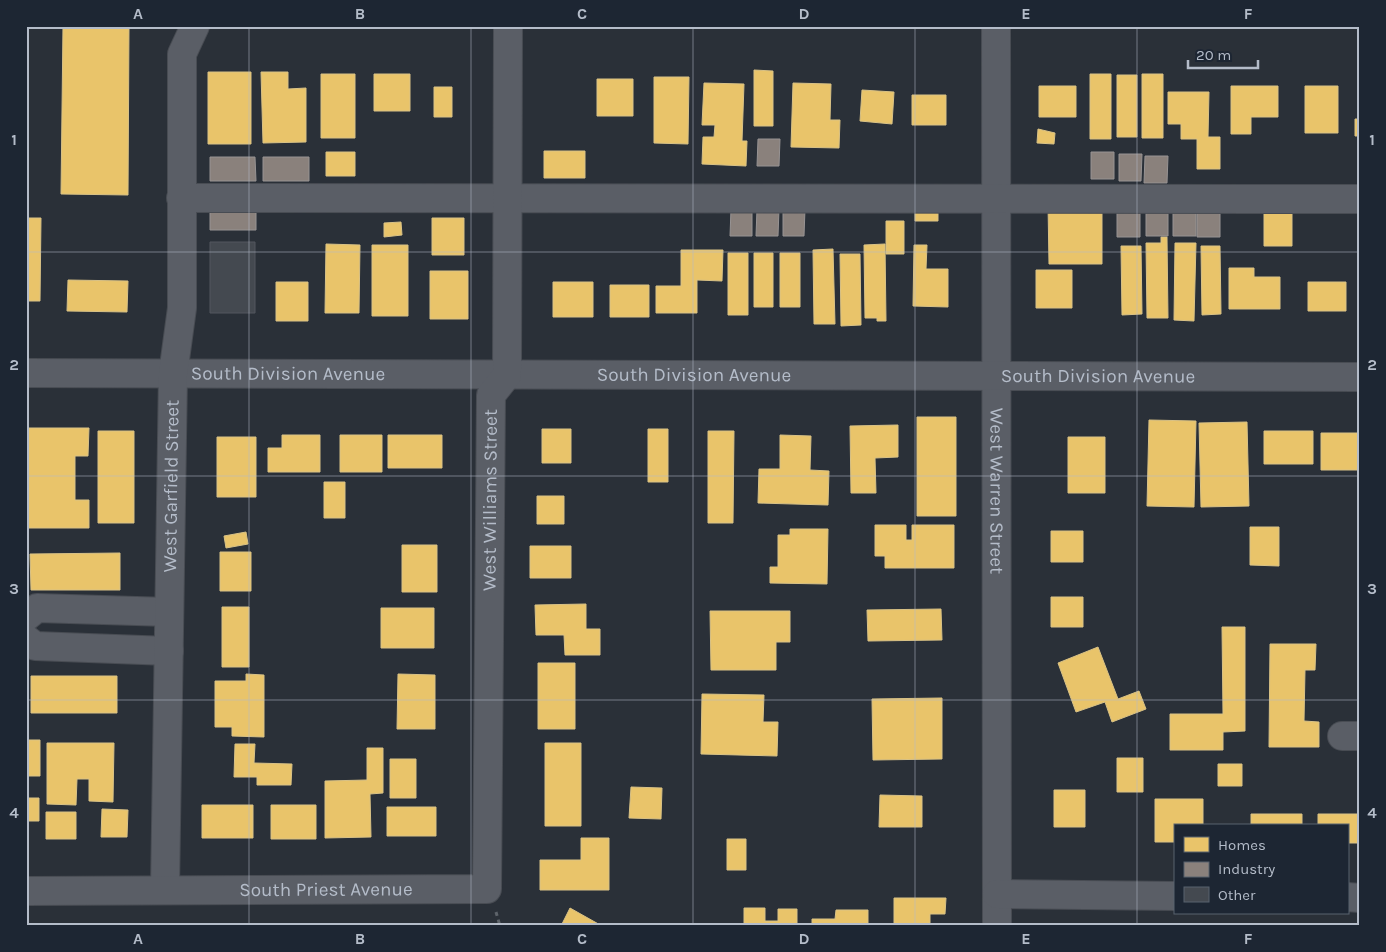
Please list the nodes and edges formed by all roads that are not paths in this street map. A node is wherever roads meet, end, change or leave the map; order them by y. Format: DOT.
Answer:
graph roads {
  1 [pos="195,26"];
  2 [pos="508,26"];
  3 [pos="996,26"];
  4 [pos="507,197"];
  5 [pos="181,198"];
  6 [pos="996,198"];
  7 [pos="1360,199"];
  8 [pos="26,373"];
  9 [pos="173,374"];
  10 [pos="507,375"];
  11 [pos="996,376"];
  12 [pos="1360,377"];
  13 [pos="169,612"];
  14 [pos="26,617"];
  15 [pos="26,639"];
  16 [pos="169,651"];
  17 [pos="487,889"];
  18 [pos="165,890"];
  19 [pos="26,891"];
  20 [pos="997,894"];
  21 [pos="1174,896"];
  22 [pos="997,926"];
  1 -- 5 [label="street, West Garfield Street"];
  2 -- 4 [label="street"];
  3 -- 6 [label="street, West Warren Street"];
  4 -- 5 [label="street"];
  4 -- 6 [label="street"];
  4 -- 10 [label="street"];
  5 -- 9 [label="street, West Garfield Street"];
  6 -- 7 [label="street"];
  6 -- 11 [label="street, West Warren Street"];
  8 -- 9 [label="street, South Division Avenue"];
  9 -- 10 [label="street, South Division Avenue"];
  9 -- 13 [label="street, West Garfield Street"];
  10 -- 11 [label="street, South Division Avenue"];
  10 -- 17 [label="street, West Williams Street"];
  11 -- 12 [label="street, South Division Avenue"];
  11 -- 20 [label="street, West Warren Street"];
  13 -- 14 [label="street"];
  13 -- 16 [label="street, West Garfield Street"];
  15 -- 16 [label="street"];
  16 -- 18 [label="street, West Garfield Street"];
  17 -- 18 [label="street, South Priest Avenue"];
  18 -- 19 [label="street, South Priest Avenue"];
  20 -- 21 [label="street"];
  20 -- 22 [label="street, West Warren Street"];
}
